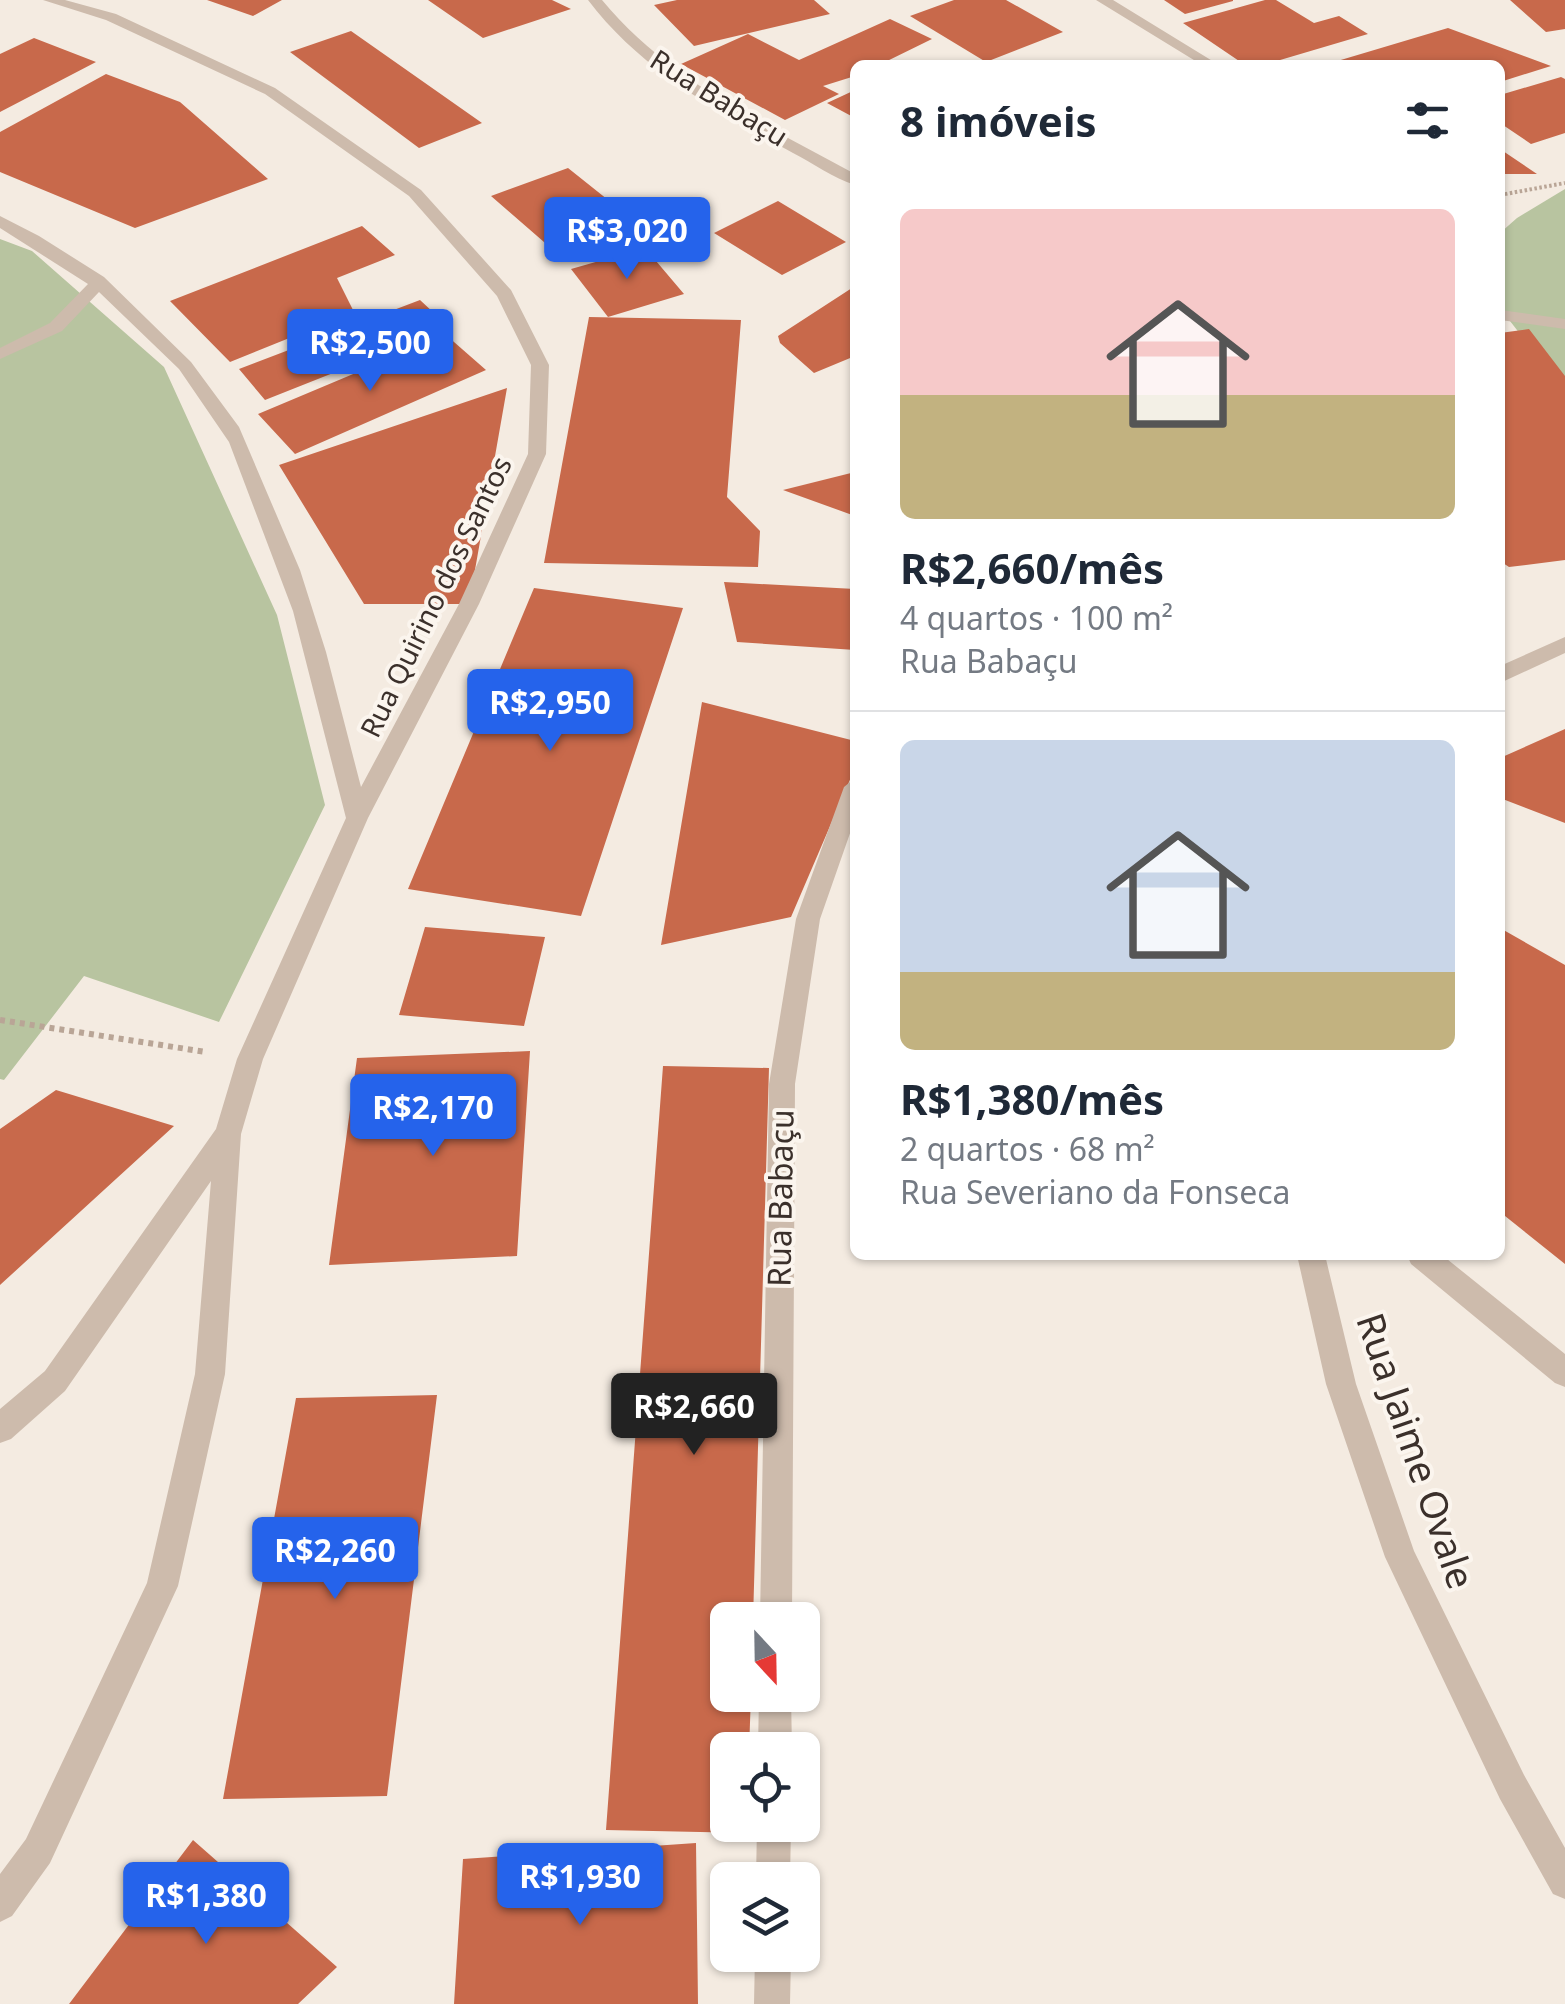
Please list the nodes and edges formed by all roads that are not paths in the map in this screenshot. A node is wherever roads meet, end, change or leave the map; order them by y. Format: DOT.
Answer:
graph roads {
  1 [pos="50,0"];
  2 [pos="595,0"];
  3 [pos="1102,0"];
  4 [pos="1204,60"];
  5 [pos="850,177"];
  6 [pos="0,221"];
  7 [pos="36,239"];
  8 [pos="0,244"];
  9 [pos="98,280"];
  10 [pos="1505,316"];
  11 [pos="1565,324"];
  12 [pos="0,354"];
  13 [pos="1565,644"];
  14 [pos="1505,673"];
  15 [pos="850,801"];
  16 [pos="358,818"];
  17 [pos="228,1134"];
  18 [pos="1312,1260"];
  19 [pos="1427,1260"];
  20 [pos="1565,1374"];
  21 [pos="0,1428"];
  22 [pos="776,1602"];
  23 [pos="1565,1882"];
  24 [pos="0,1904"];
  25 [pos="773,1972"];
  26 [pos="772,2004"];
  1 -- 16 [label="street, Rua Quirino dos Santos"];
  2 -- 5 [label="street, Rua Babaçu"];
  3 -- 4 [label="street"];
  6 -- 7 [label="street"];
  7 -- 8 [label="street"];
  7 -- 9 [label="street"];
  9 -- 12 [label="street"];
  9 -- 16 [label="street"];
  10 -- 11 [label="street"];
  13 -- 14 [label="street"];
  15 -- 22 [label="street, Rua Babaçu"];
  16 -- 17 [label="street, Rua Quirino dos Santos"];
  17 -- 21 [label="street"];
  17 -- 24 [label="street"];
  18 -- 23 [label="street, Rua Jaime Ovale"];
  19 -- 20 [label="street"];
  25 -- 26 [label="street"];
}
